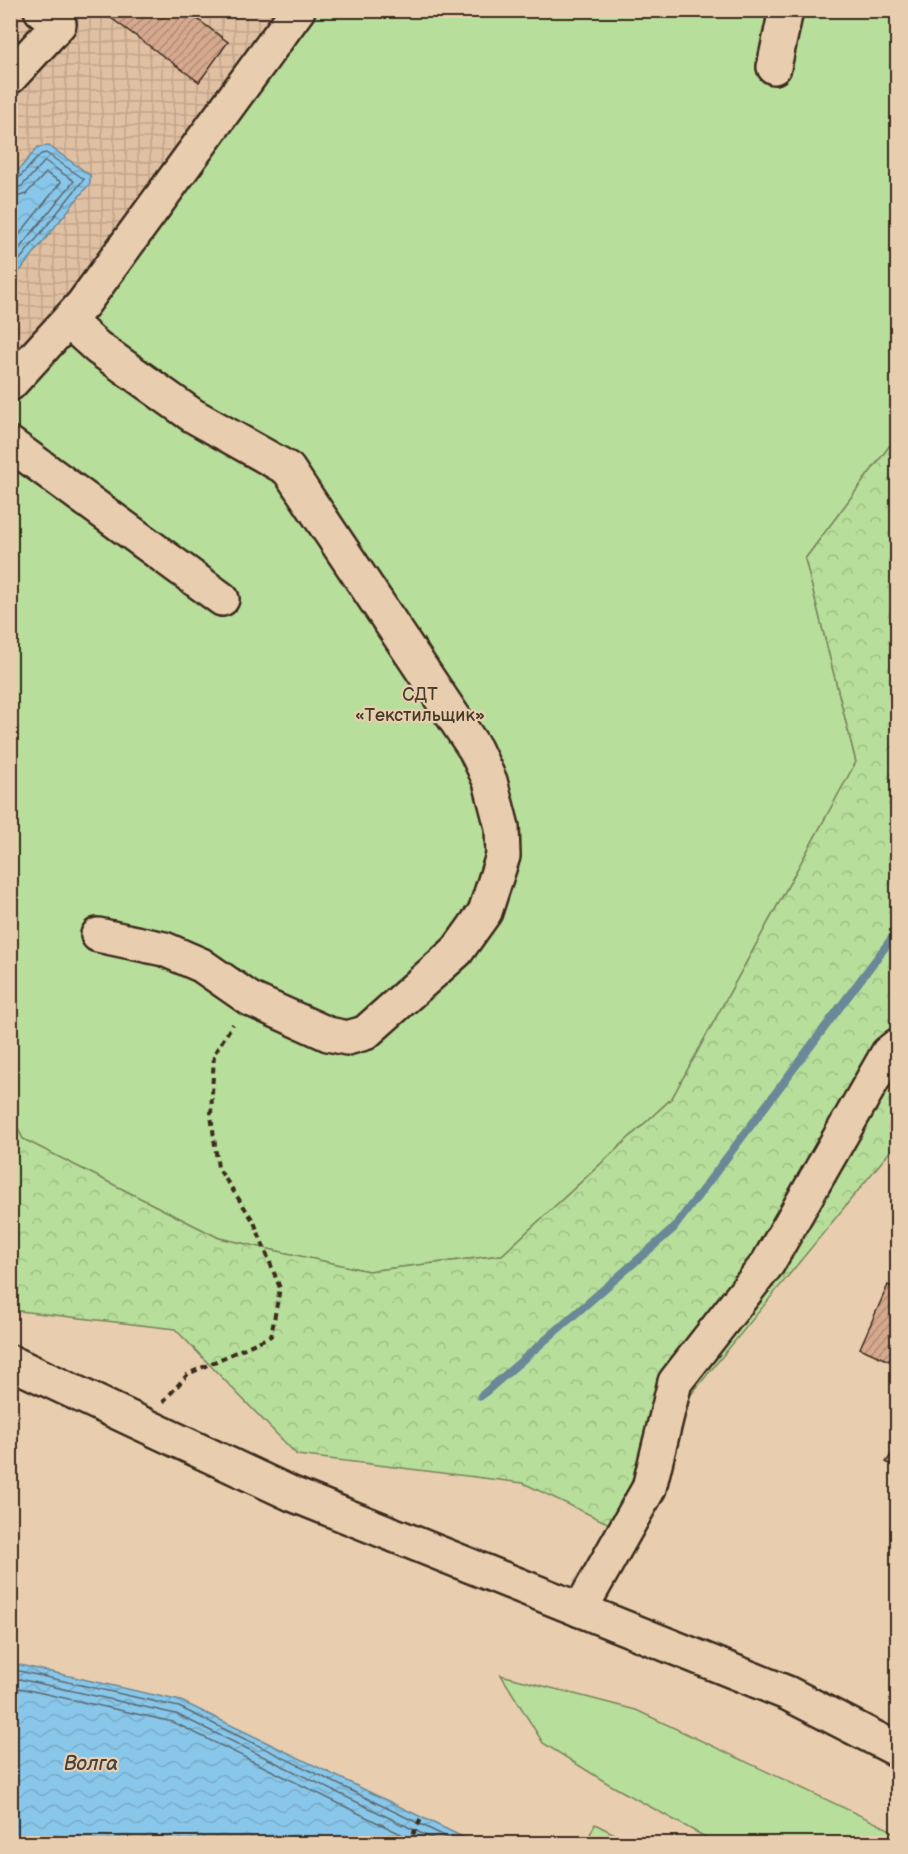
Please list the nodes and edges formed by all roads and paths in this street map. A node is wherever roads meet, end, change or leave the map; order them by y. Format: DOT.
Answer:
graph roads {
  1 [pos="40,10"];
  2 [pos="298,10"];
  3 [pos="786,10"];
  4 [pos="774,67"];
  5 [pos="10,77"];
  6 [pos="68,321"];
  7 [pos="10,384"];
  8 [pos="10,444"];
  9 [pos="222,599"];
  10 [pos="98,935"];
  11 [pos="250,999"];
  12 [pos="897,1045"];
  13 [pos="10,1362"];
  14 [pos="143,1424"];
  15 [pos="580,1610"];
  16 [pos="897,1750"];
  17 [pos="421,1819"];
  18 [pos="408,1844"];
  1 -- 5 [label="street"];
  2 -- 6 [label="street"];
  3 -- 4 [label="street"];
  6 -- 7 [label="street"];
  6 -- 11 [label="street"];
  8 -- 9 [label="street"];
  10 -- 11 [label="street"];
  11 -- 14 [label="path"];
  12 -- 15 [label="street"];
  13 -- 14 [label="street"];
  14 -- 15 [label="street"];
  15 -- 16 [label="street"];
  17 -- 18 [label="path"];
}
